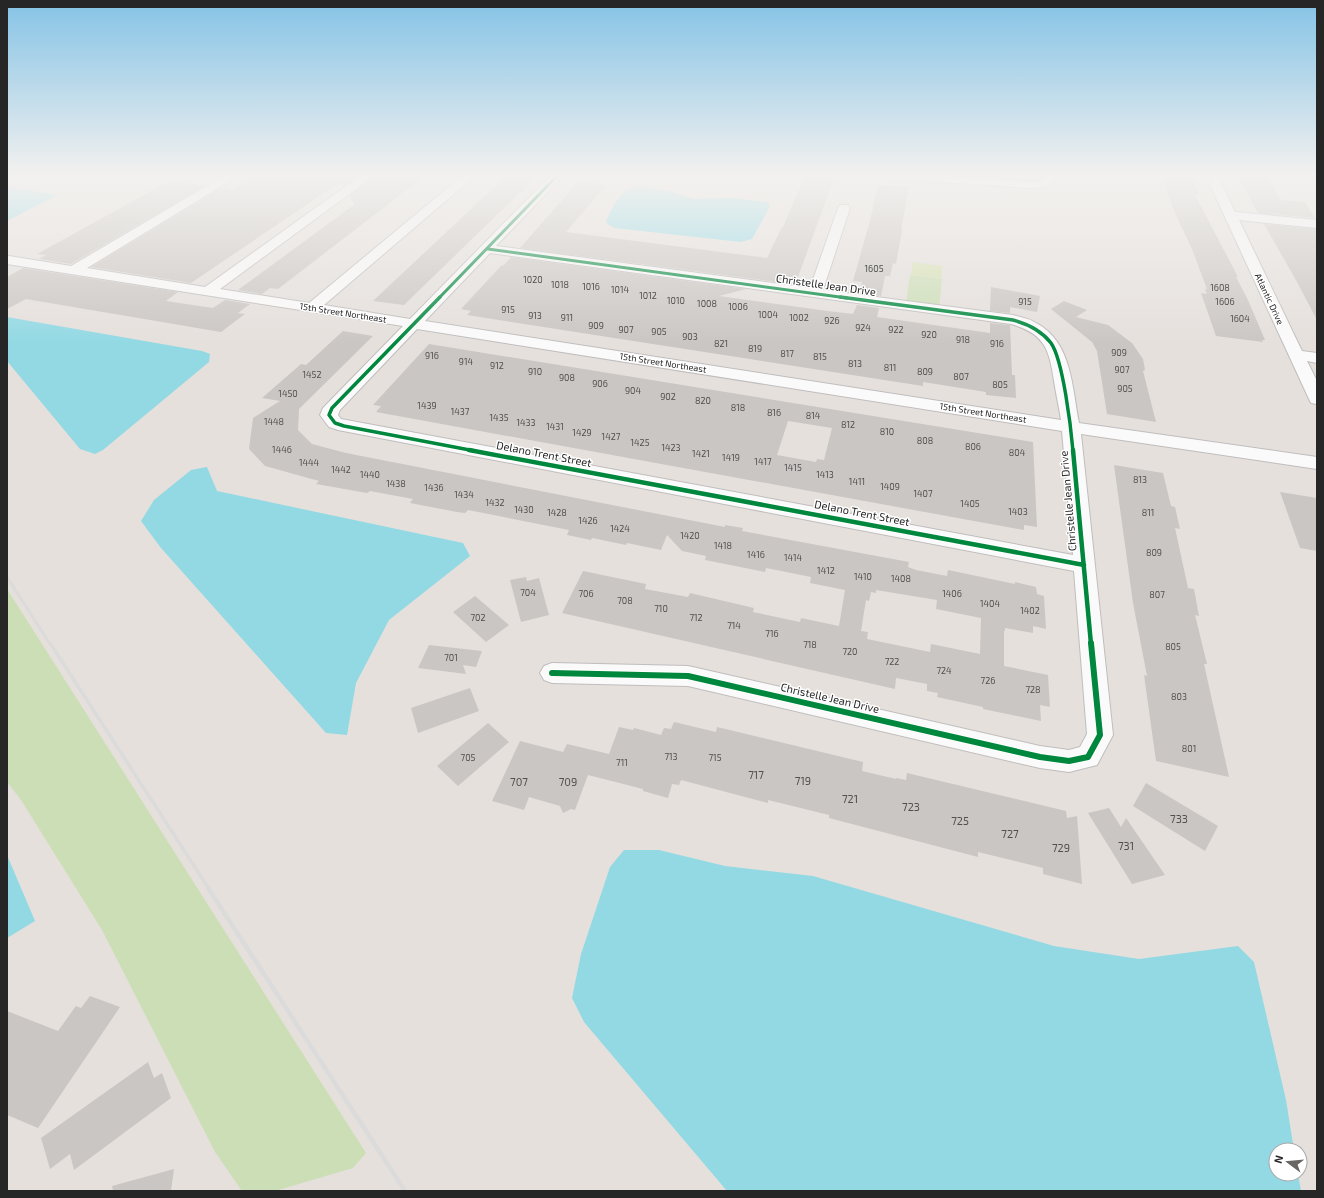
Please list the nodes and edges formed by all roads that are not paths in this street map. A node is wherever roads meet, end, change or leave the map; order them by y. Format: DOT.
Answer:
graph roads {
  1 [pos="138,232"];
  2 [pos="290,232"];
  3 [pos="403,232"];
  4 [pos="504,232"];
  5 [pos="836,232"];
  6 [pos="1238,232"];
  7 [pos="488,249"];
  8 [pos="9,260"];
  9 [pos="74,270"];
  10 [pos="207,292"];
  11 [pos="815,293"];
  12 [pos="312,308"];
  13 [pos="414,324"];
  14 [pos="1295,355"];
  15 [pos="1317,358"];
  16 [pos="1317,399"];
  17 [pos="1071,427"];
  18 [pos="1317,464"];
  19 [pos="1084,565"];
  20 [pos="552,673"];
  1 -- 9 [label="street"];
  2 -- 10 [label="street"];
  3 -- 12 [label="street"];
  4 -- 7 [label="street, Delano Trent Street"];
  5 -- 11 [label="street"];
  6 -- 14 [label="street, Atlantic Drive"];
  7 -- 11 [label="street, Christelle Jean Drive"];
  7 -- 13 [label="street, Delano Trent Street"];
  8 -- 9 [label="street, 15th Street Northeast"];
  9 -- 10 [label="street, 15th Street Northeast"];
  10 -- 12 [label="street, 15th Street Northeast"];
  11 -- 17 [label="street, Christelle Jean Drive"];
  12 -- 13 [label="street, 15th Street Northeast"];
  13 -- 17 [label="street, 15th Street Northeast"];
  13 -- 19 [label="street, Delano Trent Street"];
  14 -- 15 [label="street"];
  14 -- 16 [label="street, Atlantic Drive"];
  17 -- 18 [label="street, 15th Street Northeast"];
  17 -- 19 [label="street, Christelle Jean Drive"];
  19 -- 20 [label="street, Christelle Jean Drive"];
}
